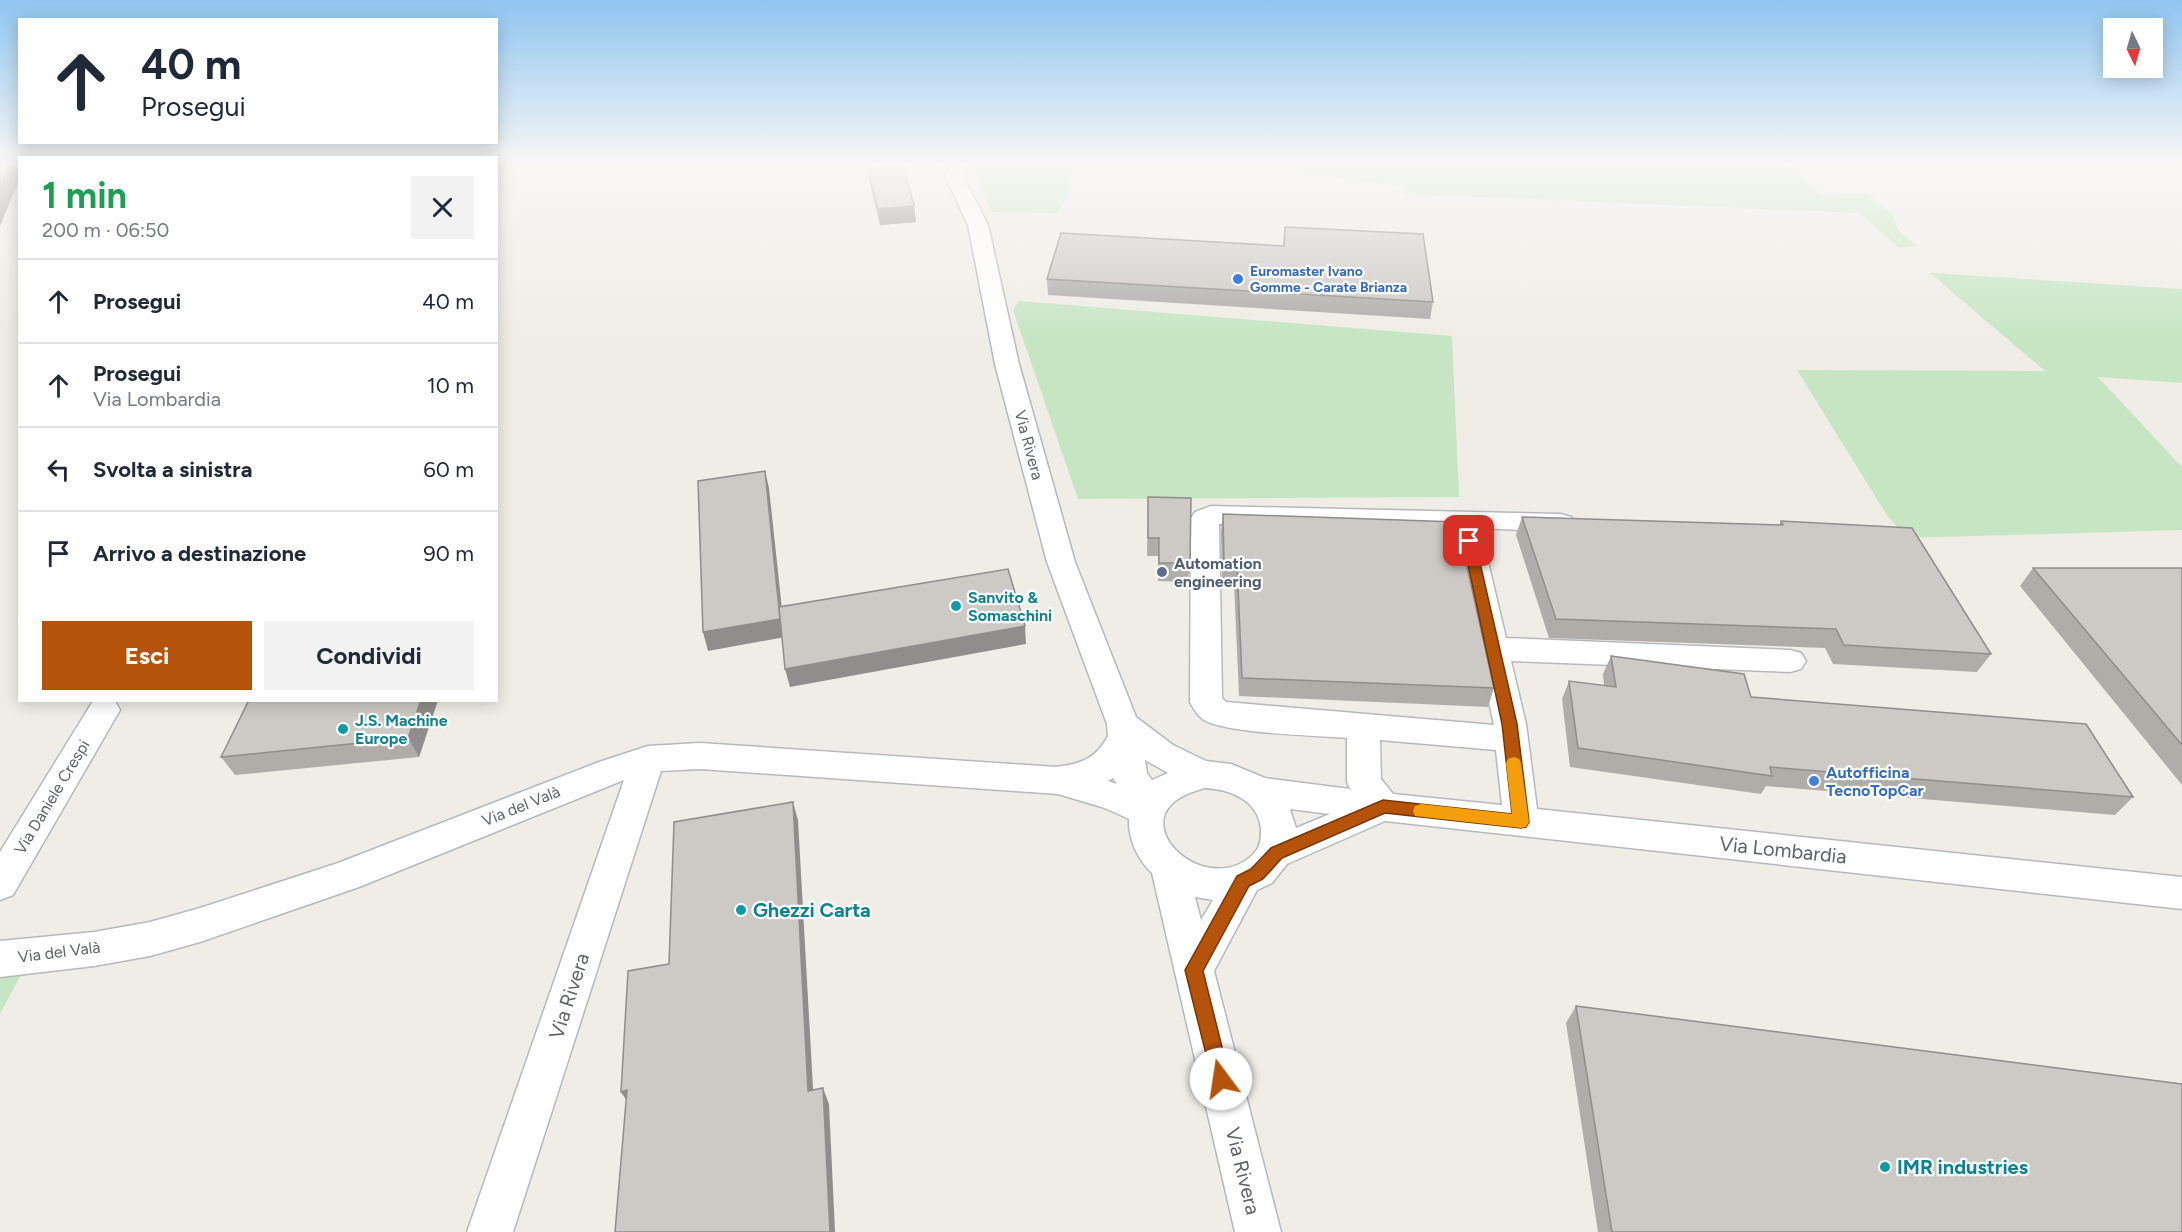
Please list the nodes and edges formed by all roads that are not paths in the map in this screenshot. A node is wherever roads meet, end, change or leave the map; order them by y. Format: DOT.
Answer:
graph roads {
  1 [pos="976,220"];
  2 [pos="1464,519"];
  3 [pos="1592,524"];
  4 [pos="1493,649"];
  5 [pos="1790,661"];
  6 [pos="104,710"];
  7 [pos="1363,726"];
  8 [pos="1123,731"];
  9 [pos="1511,740"];
  10 [pos="648,759"];
  11 [pos="1201,774"];
  12 [pos="1056,781"];
  13 [pos="1258,791"];
  14 [pos="1383,807"];
  15 [pos="1149,808"];
  16 [pos="1521,822"];
  17 [pos="1276,853"];
  18 [pos="1170,870"];
  19 [pos="1243,881"];
  20 [pos="0,884"];
  21 [pos="2182,893"];
  22 [pos="0,959"];
  23 [pos="1194,970"];
  24 [pos="490,1232"];
  25 [pos="1258,1232"];
  1 -- 8 [label="street, Via Rivera"];
  2 -- 3 [label="street"];
  2 -- 4 [label="street"];
  2 -- 7 [label="street"];
  4 -- 5 [label="street"];
  4 -- 9 [label="street"];
  6 -- 20 [label="street, Via Daniele Crespi"];
  7 -- 9 [label="street"];
  7 -- 14 [label="street"];
  8 -- 11 [label="street"];
  8 -- 12 [label="street, Via del Valà"];
  8 -- 15 [label="street, Via Rivera"];
  9 -- 16 [label="street"];
  10 -- 12 [label="street, Via del Valà"];
  10 -- 22 [label="street, Via del Valà"];
  10 -- 24 [label="street, Via Rivera"];
  11 -- 13 [label="street"];
  11 -- 15 [label="street"];
  12 -- 15 [label="street, Via del Valà"];
  13 -- 14 [label="street, Via Lombardia"];
  13 -- 17 [label="street"];
  14 -- 16 [label="street, Via Lombardia"];
  14 -- 17 [label="street, Via Lombardia"];
  15 -- 18 [label="street"];
  16 -- 21 [label="street, Via Lombardia"];
  17 -- 19 [label="street"];
  18 -- 19 [label="street"];
  18 -- 23 [label="street, Via Rivera"];
  19 -- 23 [label="street"];
  23 -- 25 [label="street, Via Rivera"];
}
